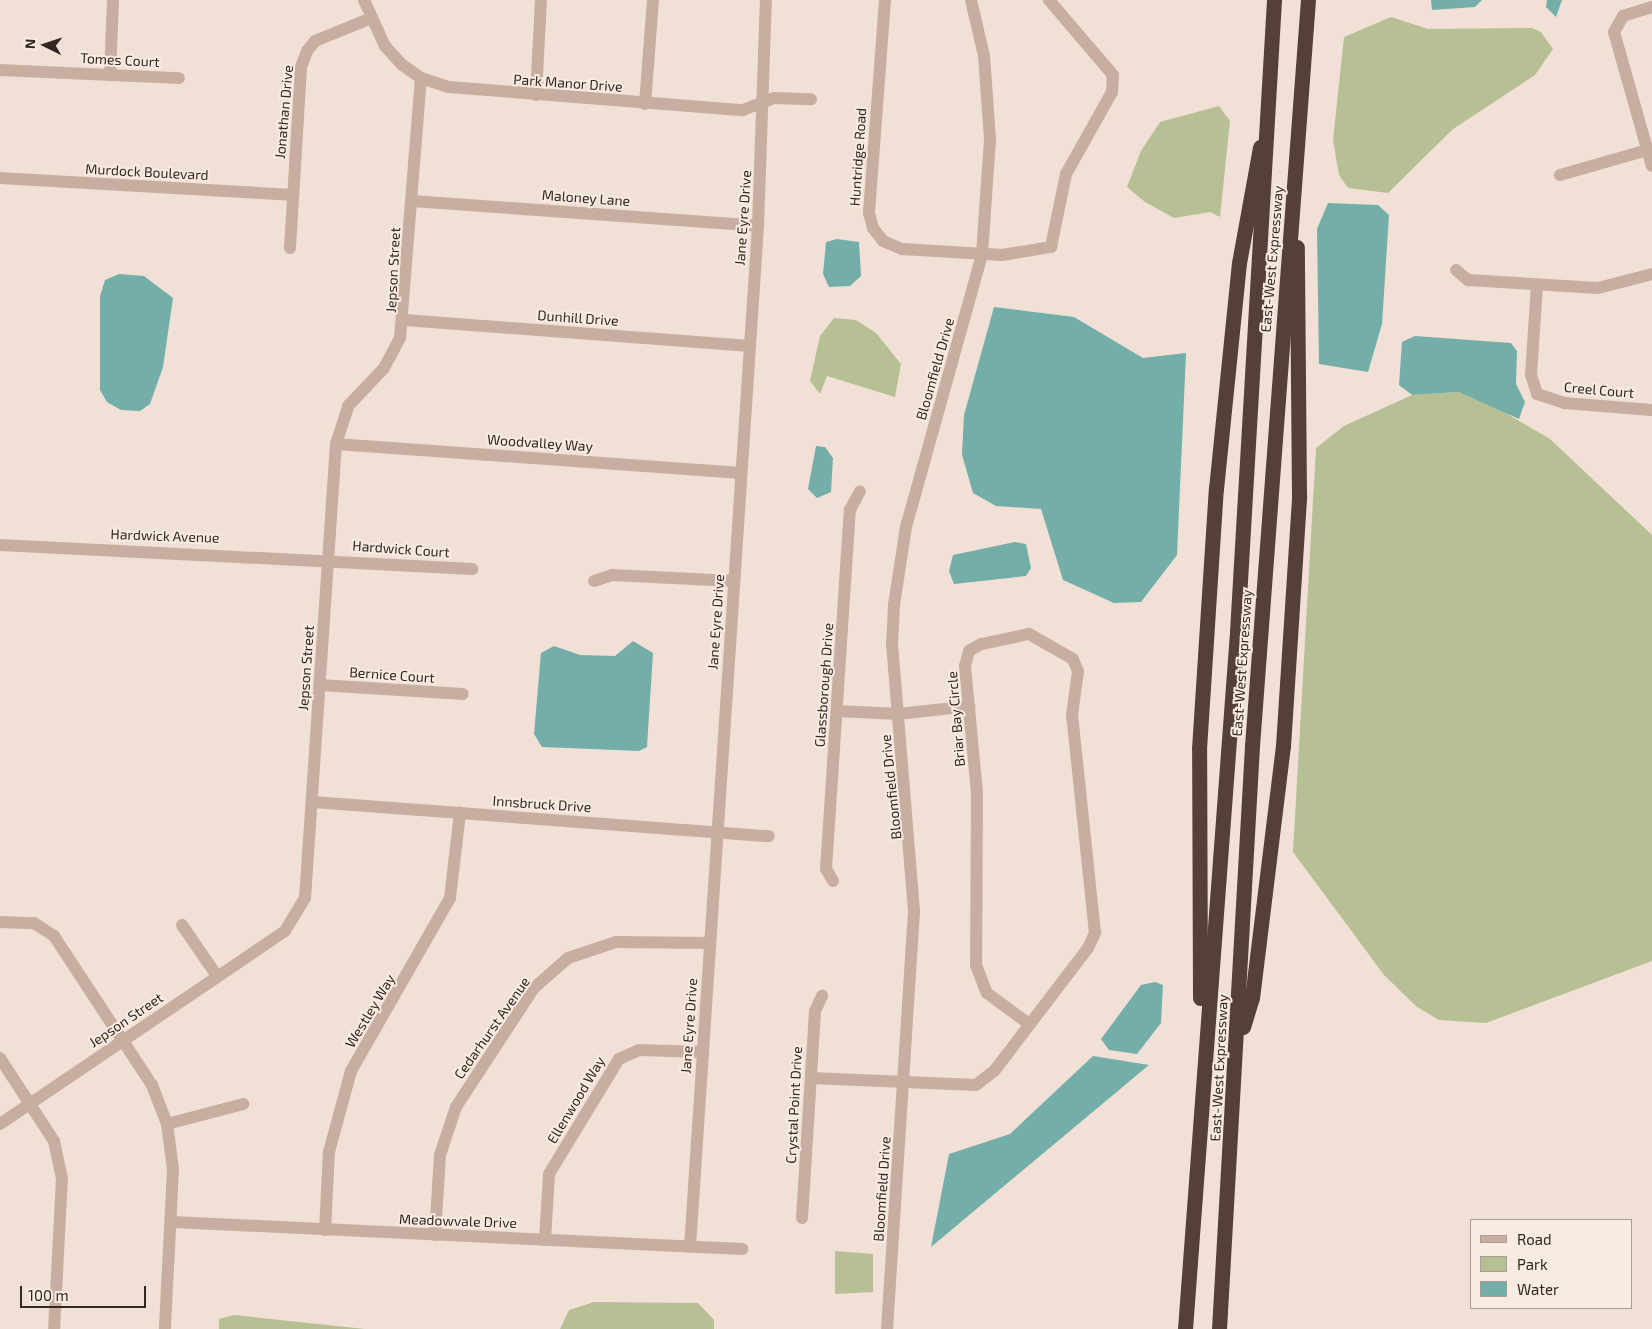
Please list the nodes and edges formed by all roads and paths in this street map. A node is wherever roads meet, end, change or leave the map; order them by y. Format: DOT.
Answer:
graph roads {
  1 [pos="113,0"];
  2 [pos="364,0"];
  3 [pos="541,0"];
  4 [pos="652,0"];
  5 [pos="766,0"];
  6 [pos="885,0"];
  7 [pos="971,0"];
  8 [pos="1049,0"];
  9 [pos="1274,0"];
  10 [pos="1308,0"];
  11 [pos="1652,7"];
  12 [pos="369,18"];
  13 [pos="0,70"];
  14 [pos="110,75"];
  15 [pos="179,78"];
  16 [pos="421,78"];
  17 [pos="536,96"];
  18 [pos="811,99"];
  19 [pos="762,103"];
  20 [pos="646,104"];
  21 [pos="1266,132"];
  22 [pos="1648,150"];
  23 [pos="1652,166"];
  24 [pos="1560,175"];
  25 [pos="0,178"];
  26 [pos="293,195"];
  27 [pos="412,201"];
  28 [pos="758,226"];
  29 [pos="1293,231"];
  30 [pos="290,248"];
  31 [pos="982,254"];
  32 [pos="1456,270"];
  33 [pos="1652,274"];
  34 [pos="1538,284"];
  35 [pos="405,320"];
  36 [pos="750,346"];
  37 [pos="1652,410"];
  38 [pos="336,444"];
  39 [pos="741,472"];
  40 [pos="860,491"];
  41 [pos="0,545"];
  42 [pos="329,559"];
  43 [pos="472,569"];
  44 [pos="594,581"];
  45 [pos="733,581"];
  46 [pos="320,685"];
  47 [pos="463,694"];
  48 [pos="970,706"];
  49 [pos="837,711"];
  50 [pos="898,714"];
  51 [pos="313,802"];
  52 [pos="460,813"];
  53 [pos="717,832"];
  54 [pos="769,836"];
  55 [pos="833,881"];
  56 [pos="0,922"];
  57 [pos="182,925"];
  58 [pos="710,943"];
  59 [pos="217,976"];
  60 [pos="822,996"];
  61 [pos="1029,1024"];
  62 [pos="1205,1036"];
  63 [pos="124,1038"];
  64 [pos="1237,1044"];
  65 [pos="703,1052"];
  66 [pos="0,1058"];
  67 [pos="811,1078"];
  68 [pos="903,1084"];
  69 [pos="32,1102"];
  70 [pos="243,1104"];
  71 [pos="0,1124"];
  72 [pos="167,1124"];
  73 [pos="802,1218"];
  74 [pos="173,1222"];
  75 [pos="324,1230"];
  76 [pos="435,1235"];
  77 [pos="545,1240"];
  78 [pos="690,1247"];
  79 [pos="742,1249"];
  80 [pos="54,1329"];
  81 [pos="165,1329"];
  82 [pos="888,1329"];
  83 [pos="1185,1329"];
  84 [pos="1219,1329"];
  1 -- 14 [label="street"];
  2 -- 12 [label="street, Park Manor Drive"];
  3 -- 17 [label="street"];
  4 -- 20 [label="street"];
  5 -- 19 [label="street, Jane Eyre Drive"];
  6 -- 31 [label="street, Huntridge Road"];
  7 -- 31 [label="street, Bloomfield Drive"];
  8 -- 31 [label="street"];
  9 -- 21 [label="highway, East-West Expressway"];
  10 -- 29 [label="highway, East-West Expressway"];
  11 -- 22 [label="street"];
  12 -- 16 [label="street, Park Manor Drive"];
  12 -- 26 [label="street, Jonathan Drive"];
  13 -- 14 [label="street, Tomes Court"];
  14 -- 15 [label="street, Tomes Court"];
  16 -- 17 [label="street, Park Manor Drive"];
  16 -- 27 [label="street, Jepson Street"];
  17 -- 20 [label="street, Park Manor Drive"];
  18 -- 19 [label="street, Park Manor Drive"];
  19 -- 20 [label="street, Park Manor Drive"];
  19 -- 28 [label="street, Jane Eyre Drive"];
  21 -- 62 [label="highway, East-West Expressway"];
  21 -- 62 [label="highway"];
  22 -- 23 [label="street"];
  22 -- 24 [label="street"];
  25 -- 26 [label="street, Murdock Boulevard"];
  26 -- 30 [label="street, Jonathan Drive"];
  27 -- 28 [label="street, Maloney Lane"];
  27 -- 35 [label="street, Jepson Street"];
  28 -- 36 [label="street, Jane Eyre Drive"];
  29 -- 64 [label="highway, East-West Expressway"];
  29 -- 64 [label="highway"];
  31 -- 50 [label="street, Bloomfield Drive"];
  32 -- 34 [label="street"];
  33 -- 34 [label="street"];
  34 -- 37 [label="street, Creel Court"];
  35 -- 36 [label="street, Dunhill Drive"];
  35 -- 38 [label="street, Jepson Street"];
  36 -- 39 [label="street, Jane Eyre Drive"];
  38 -- 39 [label="street, Woodvalley Way"];
  38 -- 42 [label="street, Jepson Street"];
  39 -- 45 [label="street, Jane Eyre Drive"];
  40 -- 49 [label="street, Glassborough Drive"];
  41 -- 42 [label="street, Hardwick Avenue"];
  42 -- 43 [label="street, Hardwick Court"];
  42 -- 46 [label="street, Jepson Street"];
  44 -- 45 [label="street"];
  45 -- 53 [label="street, Jane Eyre Drive"];
  46 -- 47 [label="street, Bernice Court"];
  46 -- 51 [label="street, Jepson Street"];
  48 -- 50 [label="street"];
  48 -- 61 [label="street, Briar Bay Circle"];
  48 -- 61 [label="street, Briar Bay Circle"];
  49 -- 50 [label="street"];
  49 -- 55 [label="street, Glassborough Drive"];
  50 -- 68 [label="street, Bloomfield Drive"];
  51 -- 52 [label="street, Innsbruck Drive"];
  51 -- 59 [label="street, Jepson Street"];
  52 -- 53 [label="street, Innsbruck Drive"];
  52 -- 75 [label="street, Westley Way"];
  53 -- 54 [label="street, Innsbruck Drive"];
  53 -- 58 [label="street, Jane Eyre Drive"];
  56 -- 63 [label="street"];
  57 -- 59 [label="street"];
  58 -- 65 [label="street, Jane Eyre Drive"];
  58 -- 76 [label="street, Cedarhurst Avenue"];
  59 -- 63 [label="street, Jepson Street"];
  60 -- 67 [label="street, Crystal Point Drive"];
  61 -- 68 [label="street, Briar Bay Circle"];
  62 -- 83 [label="highway, East-West Expressway"];
  63 -- 69 [label="street, Jepson Street"];
  63 -- 72 [label="street"];
  64 -- 84 [label="highway, East-West Expressway"];
  65 -- 77 [label="street, Ellenwood Way"];
  65 -- 78 [label="street, Jane Eyre Drive"];
  66 -- 69 [label="street"];
  67 -- 68 [label="street, Briar Bay Circle"];
  67 -- 73 [label="street, Crystal Point Drive"];
  68 -- 82 [label="street, Bloomfield Drive"];
  69 -- 71 [label="street, Jepson Street"];
  69 -- 80 [label="street"];
  70 -- 72 [label="street"];
  72 -- 74 [label="street"];
  74 -- 75 [label="street, Meadowvale Drive"];
  74 -- 81 [label="street"];
  75 -- 76 [label="street, Meadowvale Drive"];
  76 -- 77 [label="street, Meadowvale Drive"];
  77 -- 78 [label="street, Meadowvale Drive"];
  78 -- 79 [label="street, Meadowvale Drive"];
}
